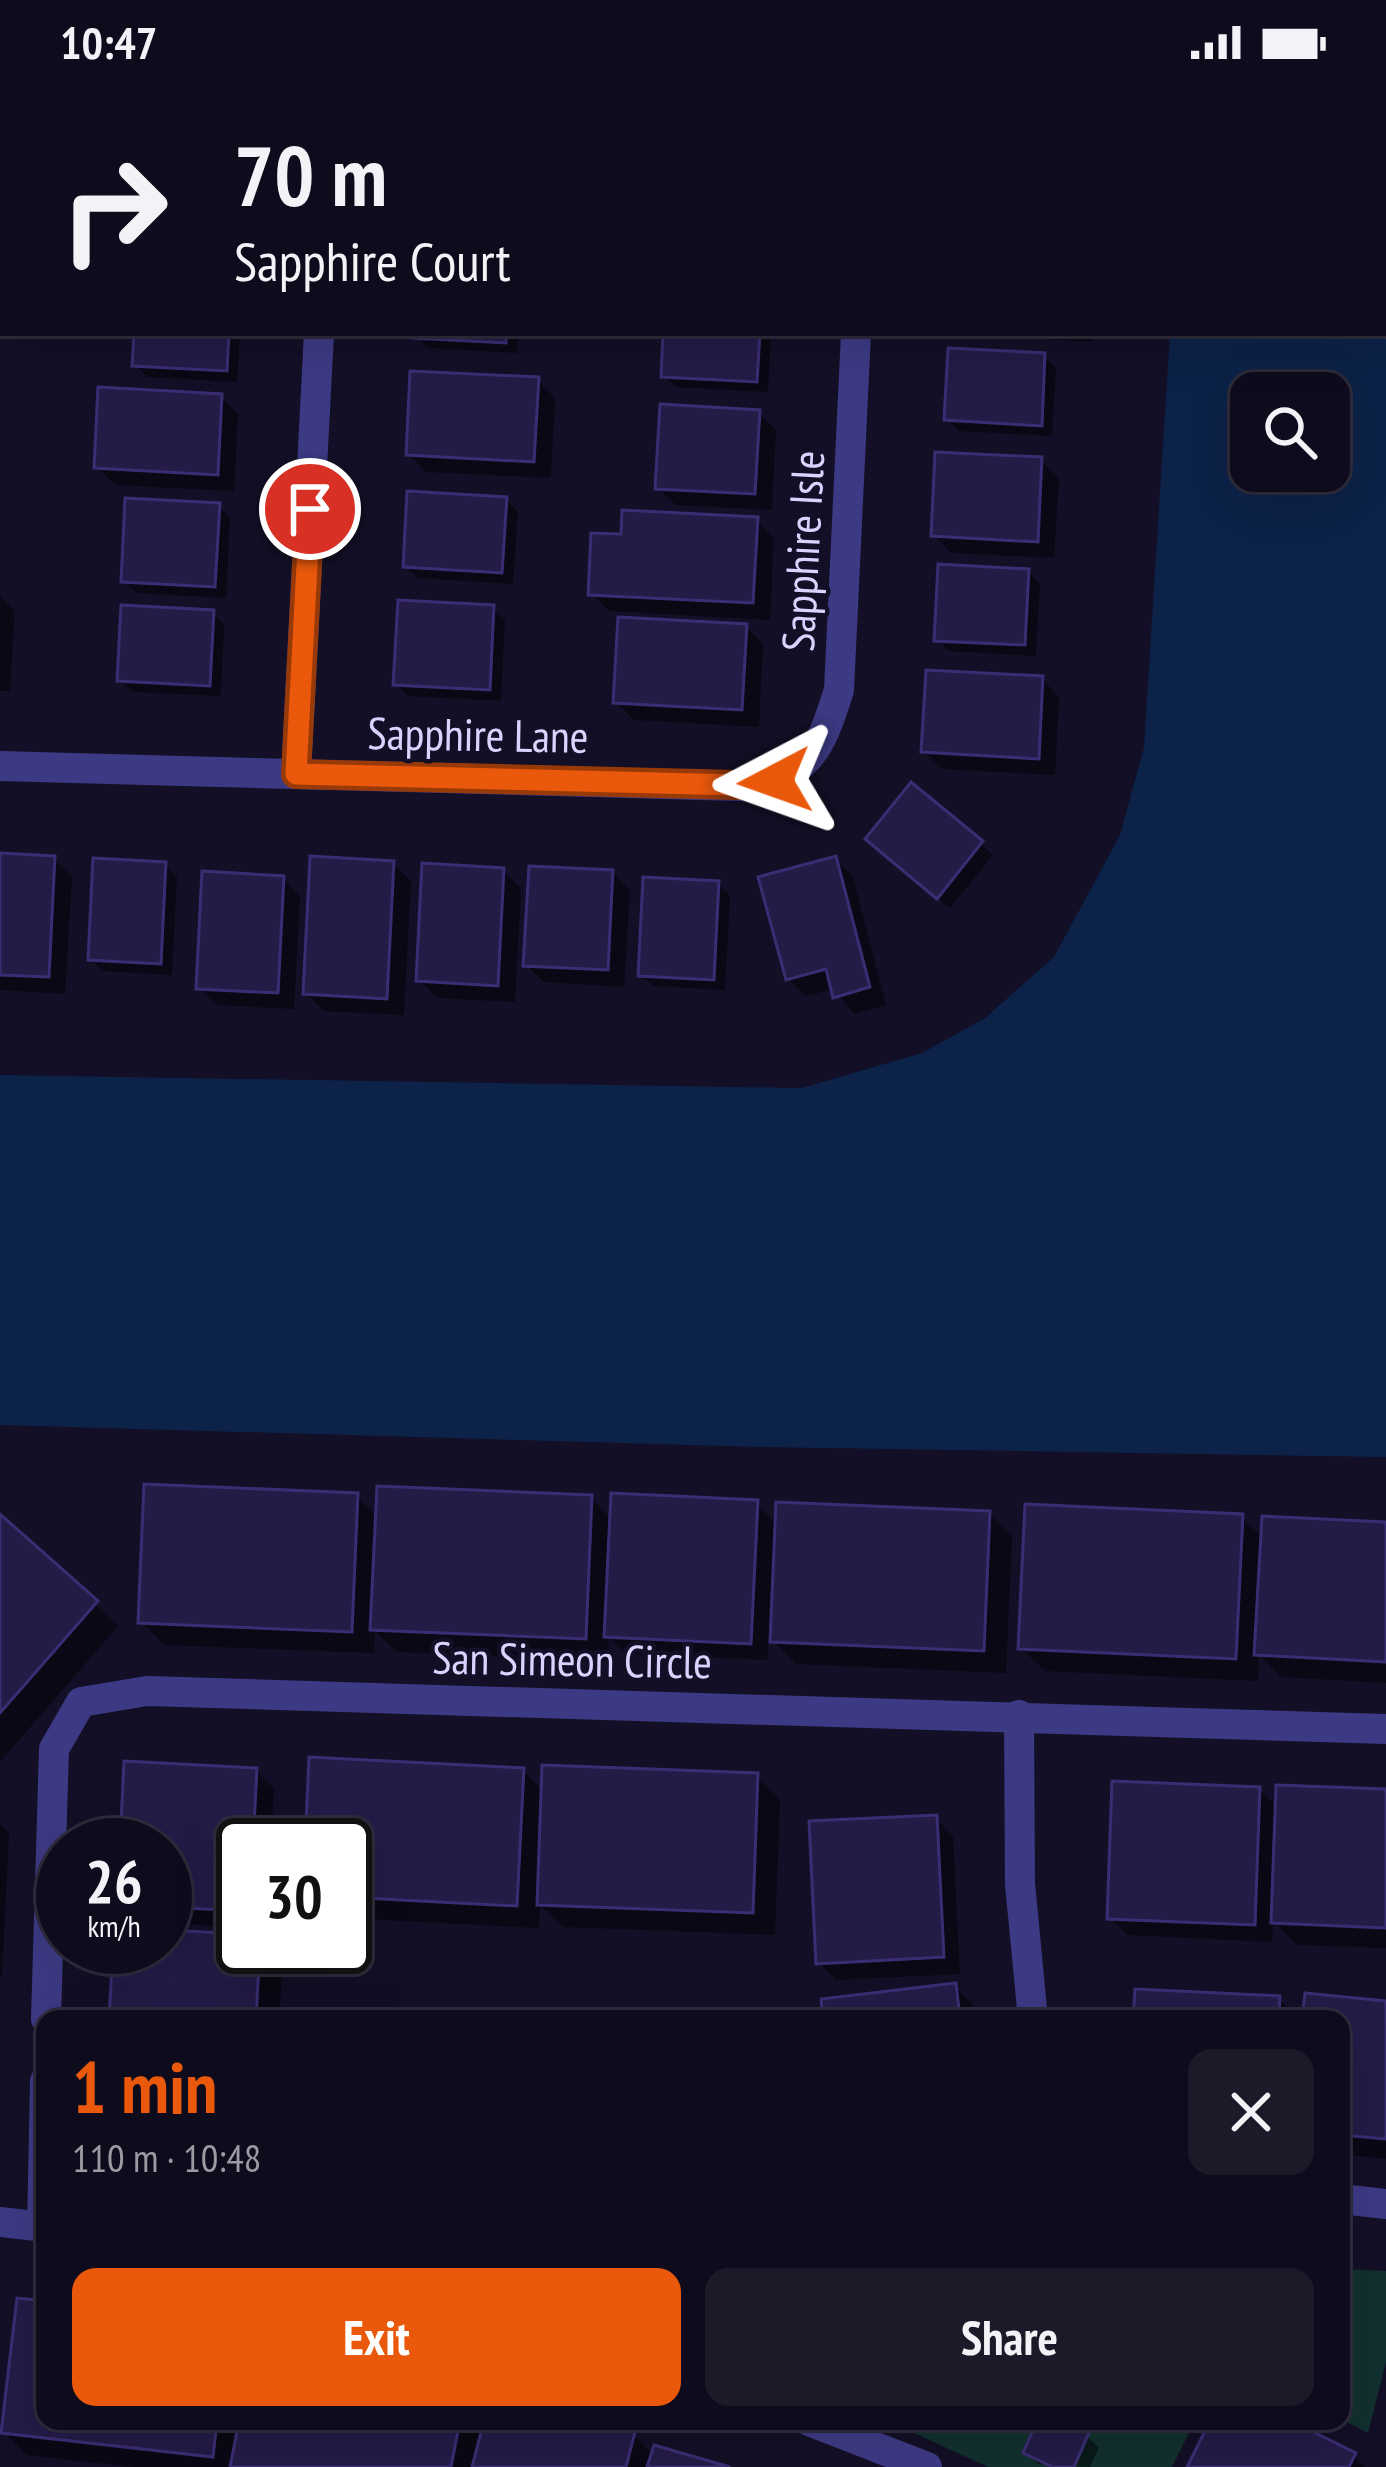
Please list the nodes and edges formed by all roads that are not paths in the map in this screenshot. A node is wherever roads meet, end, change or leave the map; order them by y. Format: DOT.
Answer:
graph roads {
  1 [pos="319,336"];
  2 [pos="856,336"];
  3 [pos="805,765"];
  4 [pos="0,766"];
  5 [pos="296,774"];
  6 [pos="1018,1715"];
  7 [pos="1386,1729"];
  8 [pos="46,2010"];
  9 [pos="1032,2010"];
  10 [pos="1350,2200"];
  11 [pos="1386,2204"];
  12 [pos="0,2222"];
  13 [pos="36,2225"];
  14 [pos="832,2430"];
  15 [pos="927,2467"];
  1 -- 5 [label="street"];
  2 -- 3 [label="street, Sapphire Isle"];
  3 -- 5 [label="street, Sapphire Lane"];
  4 -- 5 [label="street, Sapphire Lane"];
  6 -- 7 [label="street, San Simeon Circle"];
  6 -- 8 [label="street, San Simeon Circle"];
  6 -- 9 [label="street"];
  10 -- 11 [label="street"];
  12 -- 13 [label="street"];
  14 -- 15 [label="street"];
}
